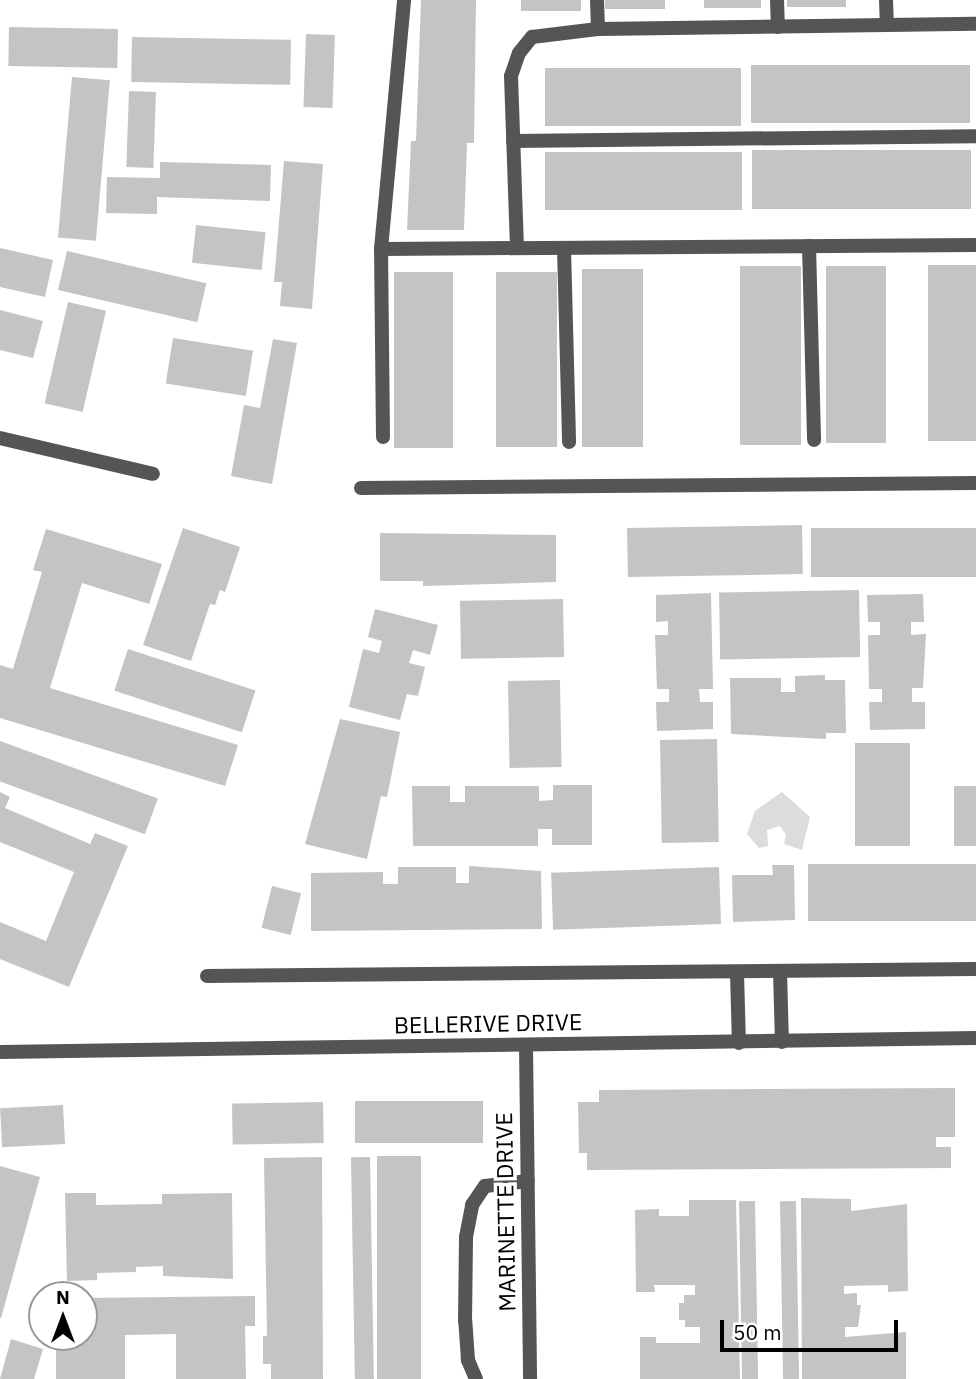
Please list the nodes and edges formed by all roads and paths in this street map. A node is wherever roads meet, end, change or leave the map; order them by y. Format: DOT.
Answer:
graph roads {
  1 [pos="404,0"];
  2 [pos="597,0"];
  3 [pos="777,0"];
  4 [pos="886,0"];
  5 [pos="887,24"];
  6 [pos="976,24"];
  7 [pos="778,27"];
  8 [pos="597,29"];
  9 [pos="976,136"];
  10 [pos="513,141"];
  11 [pos="976,245"];
  12 [pos="809,246"];
  13 [pos="517,248"];
  14 [pos="564,248"];
  15 [pos="381,249"];
  16 [pos="383,437"];
  17 [pos="0,438"];
  18 [pos="814,440"];
  19 [pos="569,442"];
  20 [pos="153,474"];
  21 [pos="976,483"];
  22 [pos="361,488"];
  23 [pos="976,969"];
  24 [pos="780,972"];
  25 [pos="737,973"];
  26 [pos="207,976"];
  27 [pos="976,1038"];
  28 [pos="782,1042"];
  29 [pos="739,1043"];
  30 [pos="526,1045"];
  31 [pos="0,1052"];
  32 [pos="528,1181"];
  33 [pos="476,1379"];
  34 [pos="530,1379"];
  1 -- 15 [label="street"];
  2 -- 8 [label="street"];
  3 -- 7 [label="street"];
  4 -- 5 [label="street"];
  5 -- 6 [label="street"];
  5 -- 7 [label="street"];
  7 -- 8 [label="street"];
  8 -- 10 [label="street"];
  9 -- 10 [label="street"];
  10 -- 13 [label="street"];
  11 -- 12 [label="street"];
  12 -- 14 [label="street"];
  12 -- 18 [label="street"];
  13 -- 14 [label="street"];
  13 -- 15 [label="street"];
  14 -- 19 [label="street"];
  15 -- 16 [label="street"];
  17 -- 20 [label="street"];
  21 -- 22 [label="street"];
  23 -- 24 [label="street"];
  24 -- 25 [label="street"];
  24 -- 28 [label="street"];
  25 -- 26 [label="street"];
  25 -- 29 [label="street"];
  27 -- 28 [label="street, BELLERIVE DRIVE"];
  28 -- 29 [label="street, BELLERIVE DRIVE"];
  29 -- 30 [label="street, BELLERIVE DRIVE"];
  30 -- 31 [label="street, BELLERIVE DRIVE"];
  30 -- 32 [label="street, MARINETTE DRIVE"];
  32 -- 33 [label="street"];
  32 -- 34 [label="street, MARINETTE DRIVE"];
}
